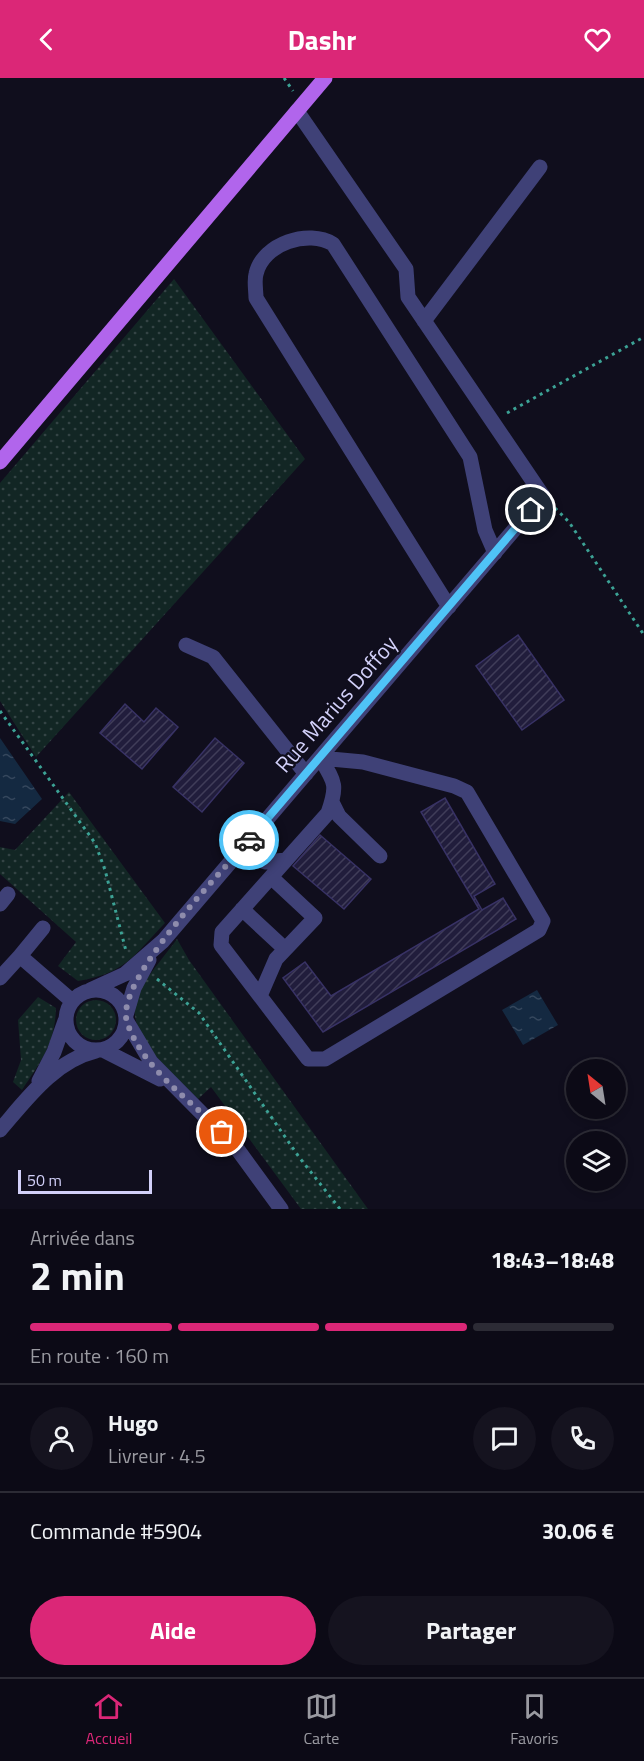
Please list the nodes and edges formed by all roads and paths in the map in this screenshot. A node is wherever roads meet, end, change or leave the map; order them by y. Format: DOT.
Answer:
graph roads {
  1 [pos="325,78"];
  2 [pos="297,111"];
  3 [pos="540,167"];
  4 [pos="424,321"];
  5 [pos="644,337"];
  6 [pos="492,422"];
  7 [pos="0,462"];
  8 [pos="543,496"];
  9 [pos="495,553"];
  10 [pos="449,607"];
  11 [pos="644,636"];
  12 [pos="186,645"];
  13 [pos="0,711"];
  14 [pos="320,758"];
  15 [pos="306,774"];
  16 [pos="332,802"];
  17 [pos="238,853"];
  18 [pos="380,856"];
  19 [pos="286,860"];
  20 [pos="271,877"];
  21 [pos="242,909"];
  22 [pos="43,928"];
  23 [pos="163,941"];
  24 [pos="285,949"];
  25 [pos="20,956"];
  26 [pos="128,956"];
  27 [pos="151,975"];
  28 [pos="0,978"];
  29 [pos="90,990"];
  30 [pos="260,996"];
  31 [pos="69,1008"];
  32 [pos="126,1018"];
  33 [pos="99,1050"];
  34 [pos="173,1087"];
  35 [pos="33,1092"];
  36 [pos="0,1130"];
  37 [pos="281,1209"];
  38 [pos="340,1209"];
  1 -- 2 [label="main road"];
  2 -- 4 [label="street"];
  2 -- 7 [label="main road"];
  3 -- 4 [label="street"];
  4 -- 6 [label="street"];
  5 -- 6 [label="path"];
  6 -- 8 [label="street"];
  8 -- 9 [label="street, Rue Marius Doffoy"];
  8 -- 11 [label="path"];
  9 -- 10 [label="street, Rue Marius Doffoy"];
  9 -- 10 [label="street"];
  10 -- 14 [label="street, Rue Marius Doffoy"];
  12 -- 15 [label="street"];
  13 -- 26 [label="path"];
  14 -- 15 [label="street, Rue Marius Doffoy"];
  14 -- 16 [label="street"];
  14 -- 30 [label="street"];
  15 -- 17 [label="street, Rue Marius Doffoy"];
  16 -- 18 [label="street"];
  16 -- 19 [label="street"];
  17 -- 19 [label="street"];
  17 -- 23 [label="street, Rue Marius Doffoy"];
  19 -- 20 [label="street"];
  20 -- 21 [label="street"];
  20 -- 24 [label="street"];
  21 -- 24 [label="street"];
  21 -- 30 [label="street"];
  22 -- 25 [label="street"];
  23 -- 29 [label="street, Rue Marius Doffoy"];
  23 -- 32 [label="street, Rue Marius Doffoy"];
  24 -- 30 [label="street"];
  25 -- 28 [label="street"];
  25 -- 31 [label="street"];
  27 -- 38 [label="path"];
  29 -- 31 [label="street"];
  29 -- 32 [label="street"];
  31 -- 33 [label="street"];
  31 -- 35 [label="street"];
  32 -- 33 [label="street"];
  32 -- 34 [label="street"];
  33 -- 34 [label="street"];
  33 -- 35 [label="street"];
  34 -- 37 [label="street"];
  35 -- 36 [label="street"];
}
